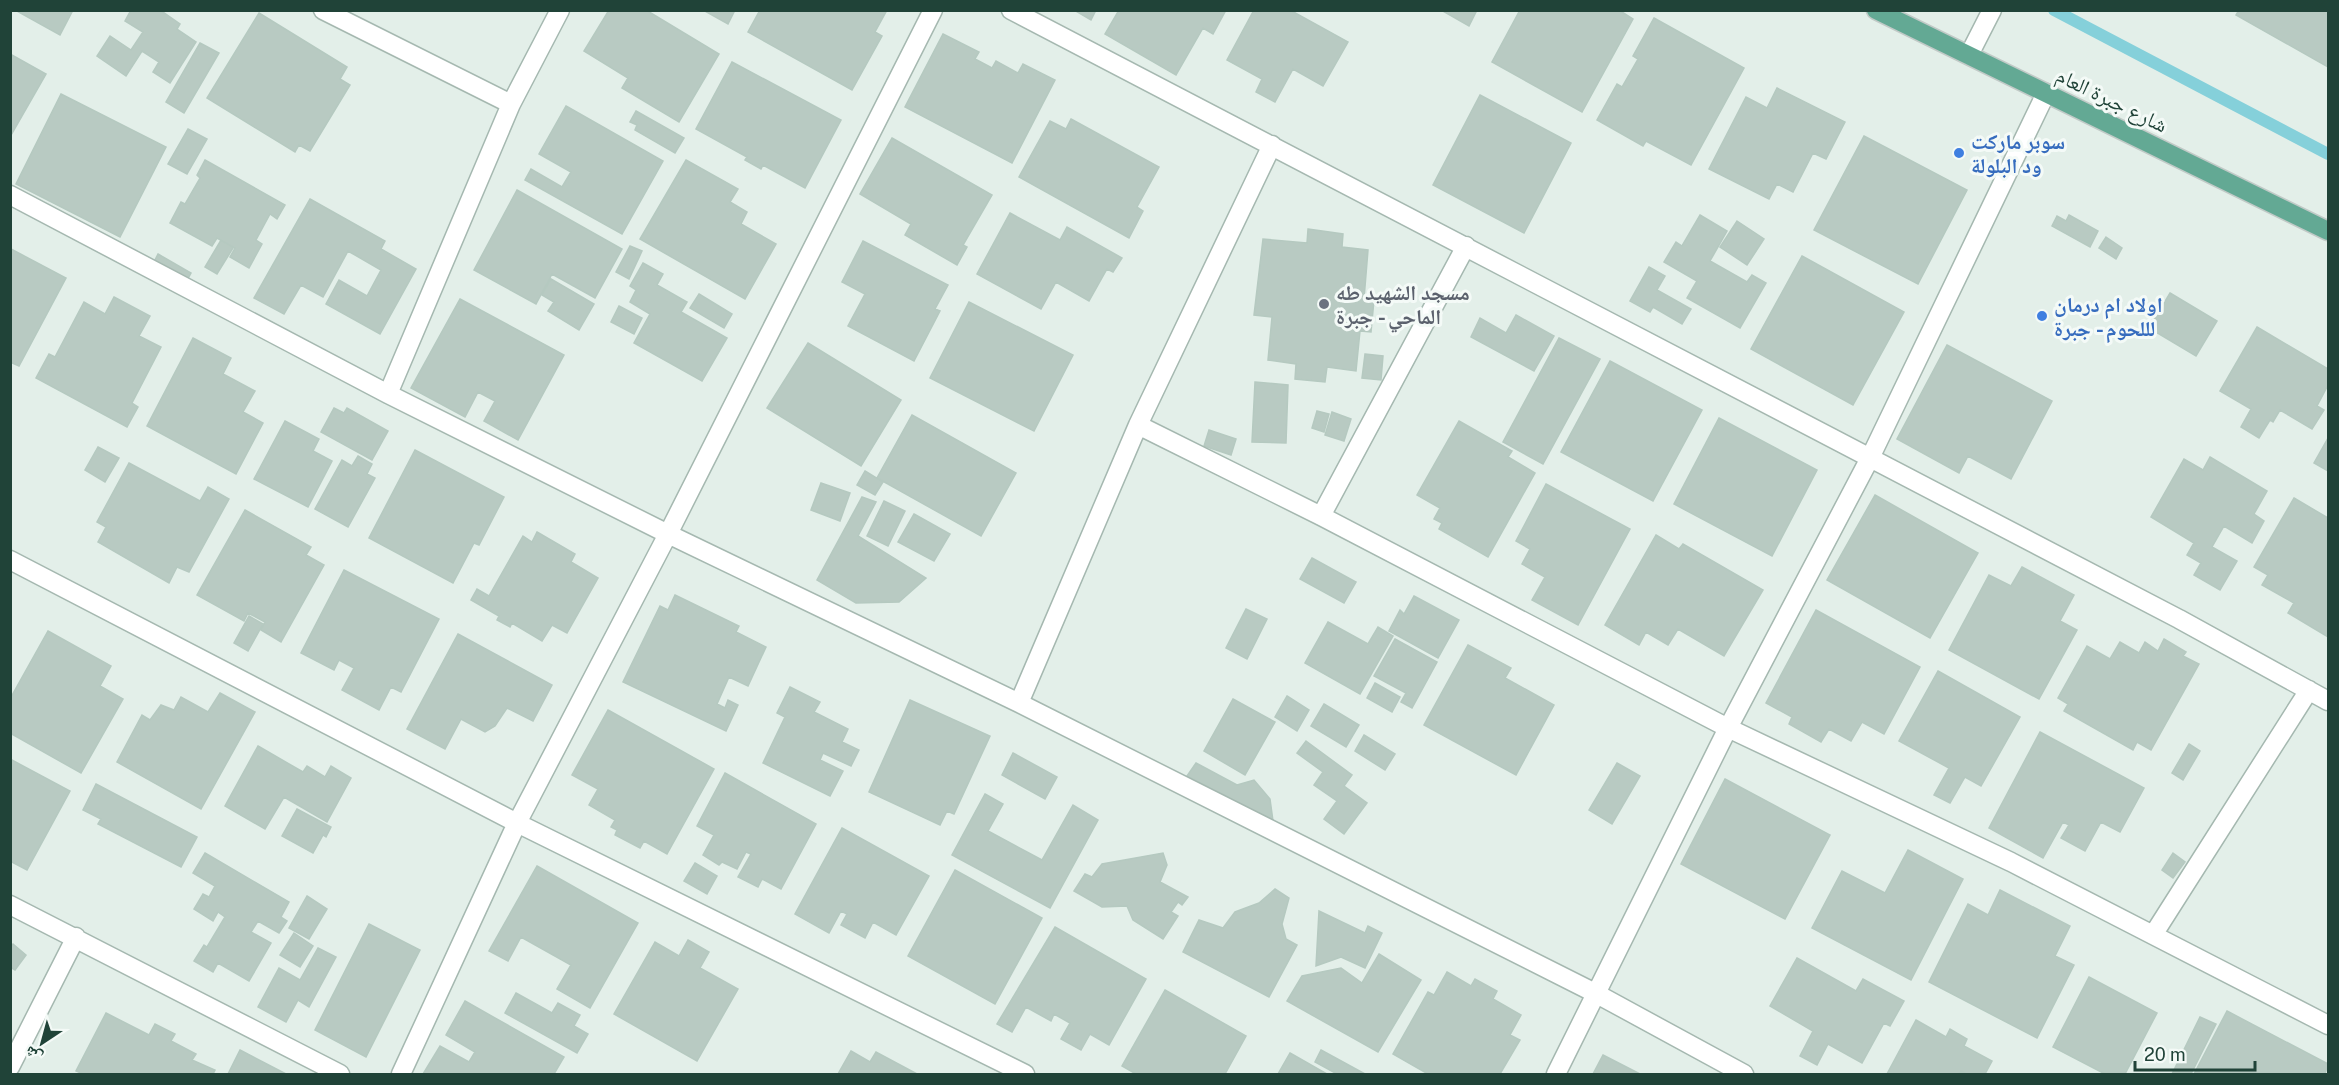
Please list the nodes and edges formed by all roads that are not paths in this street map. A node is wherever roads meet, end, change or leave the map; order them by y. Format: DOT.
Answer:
graph roads {
  1 [pos="323,10"];
  2 [pos="560,10"];
  3 [pos="933,10"];
  4 [pos="1011,10"];
  5 [pos="1876,10"];
  6 [pos="1992,10"];
  7 [pos="1969,55"];
  8 [pos="2046,93"];
  9 [pos="511,104"];
  10 [pos="1272,145"];
  11 [pos="10,195"];
  12 [pos="2328,231"];
  13 [pos="1466,246"];
  14 [pos="388,394"];
  15 [pos="1138,425"];
  16 [pos="1870,458"];
  17 [pos="1321,516"];
  18 [pos="669,534"];
  19 [pos="10,560"];
  20 [pos="2308,690"];
  21 [pos="2328,701"];
  22 [pos="1019,703"];
  23 [pos="1728,728"];
  24 [pos="517,823"];
  25 [pos="10,905"];
  26 [pos="2153,935"];
  27 [pos="76,937"];
  28 [pos="1595,993"];
  29 [pos="2328,1025"];
  30 [pos="10,1067"];
  31 [pos="340,1074"];
  32 [pos="401,1074"];
  33 [pos="1025,1074"];
  34 [pos="1556,1074"];
  35 [pos="1744,1074"];
  1 -- 9 [label="street"];
  2 -- 9 [label="street"];
  3 -- 18 [label="street"];
  4 -- 10 [label="street"];
  5 -- 7 [label="main road, شارع جبرة العام"];
  6 -- 7 [label="street"];
  7 -- 8 [label="main road, شارع جبرة العام"];
  8 -- 12 [label="main road, شارع جبرة العام"];
  8 -- 16 [label="street"];
  9 -- 14 [label="street"];
  10 -- 13 [label="street"];
  10 -- 15 [label="street"];
  11 -- 14 [label="street"];
  13 -- 16 [label="street"];
  13 -- 17 [label="street"];
  14 -- 18 [label="street"];
  15 -- 17 [label="street"];
  15 -- 22 [label="street"];
  16 -- 20 [label="street"];
  16 -- 23 [label="street"];
  17 -- 23 [label="street"];
  18 -- 22 [label="street"];
  18 -- 24 [label="street"];
  19 -- 24 [label="street"];
  20 -- 21 [label="street"];
  20 -- 26 [label="street"];
  22 -- 28 [label="street"];
  23 -- 26 [label="street"];
  23 -- 28 [label="street"];
  24 -- 32 [label="street"];
  24 -- 33 [label="street"];
  25 -- 27 [label="street"];
  26 -- 29 [label="street"];
  27 -- 30 [label="street"];
  27 -- 31 [label="street"];
  28 -- 34 [label="street"];
  28 -- 35 [label="street"];
}
